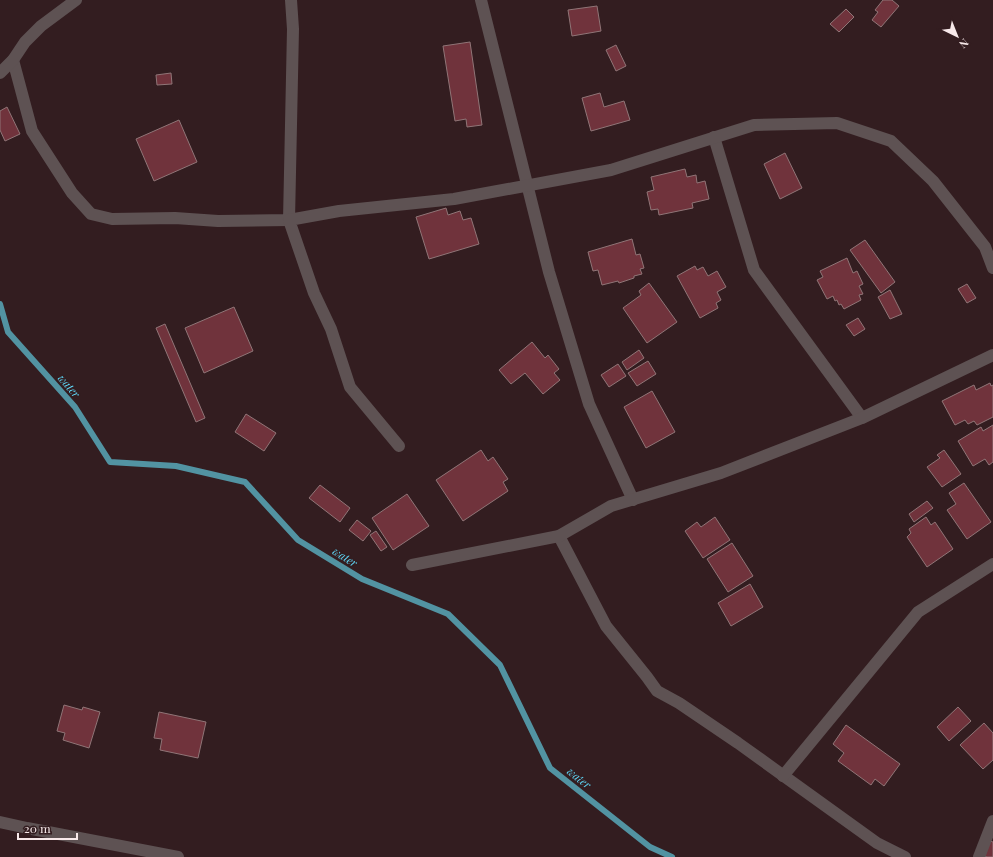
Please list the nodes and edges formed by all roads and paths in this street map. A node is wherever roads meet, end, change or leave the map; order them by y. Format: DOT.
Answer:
graph roads {
  1 [pos="76,0"];
  2 [pos="291,0"];
  3 [pos="481,0"];
  4 [pos="13,60"];
  5 [pos="0,72"];
  6 [pos="714,138"];
  7 [pos="527,186"];
  8 [pos="289,220"];
  9 [pos="993,268"];
  10 [pos="993,355"];
  11 [pos="862,418"];
  12 [pos="399,446"];
  13 [pos="633,500"];
  14 [pos="559,536"];
  15 [pos="993,564"];
  16 [pos="412,565"];
  17 [pos="783,776"];
  18 [pos="993,821"];
  19 [pos="0,822"];
  20 [pos="178,857"];
  21 [pos="905,857"];
  22 [pos="979,857"];
  1 -- 4 [label="street"];
  2 -- 8 [label="street"];
  3 -- 7 [label="street"];
  4 -- 5 [label="street"];
  4 -- 8 [label="street"];
  6 -- 7 [label="street"];
  6 -- 9 [label="street"];
  6 -- 11 [label="street"];
  7 -- 8 [label="street"];
  7 -- 13 [label="street"];
  8 -- 12 [label="street"];
  10 -- 11 [label="street"];
  11 -- 13 [label="street"];
  13 -- 14 [label="street"];
  14 -- 16 [label="street"];
  14 -- 17 [label="street"];
  15 -- 17 [label="street"];
  17 -- 21 [label="street"];
  18 -- 22 [label="street"];
  19 -- 20 [label="street"];
}
